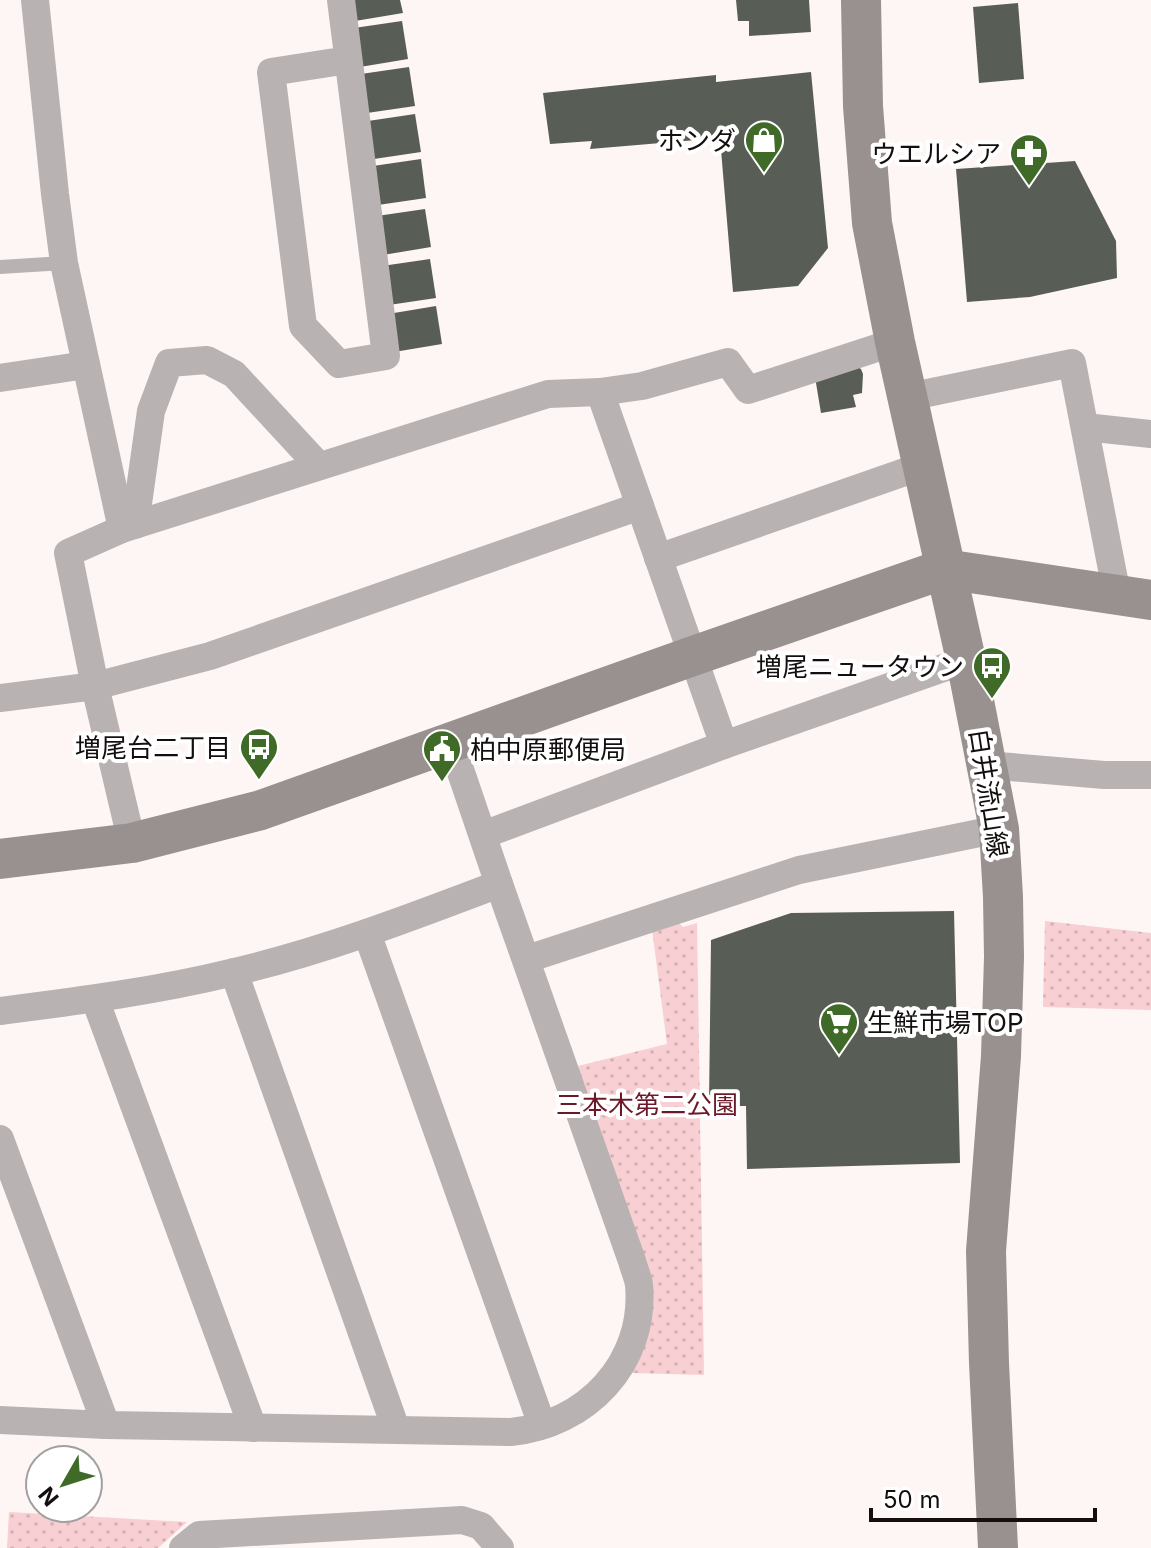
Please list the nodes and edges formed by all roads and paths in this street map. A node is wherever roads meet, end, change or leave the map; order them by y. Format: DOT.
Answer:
graph roads {
  1 [pos="35,0"];
  2 [pos="341,0"];
  3 [pos="861,0"];
  4 [pos="348,60"];
  5 [pos="64,263"];
  6 [pos="0,267"];
  7 [pos="895,342"];
  8 [pos="86,365"];
  9 [pos="0,378"];
  10 [pos="600,392"];
  11 [pos="908,397"];
  12 [pos="1085,427"];
  13 [pos="1151,434"];
  14 [pos="319,466"];
  15 [pos="922,466"];
  16 [pos="640,506"];
  17 [pos="128,527"];
  18 [pos="658,558"];
  19 [pos="944,569"];
  20 [pos="1134,598"];
  21 [pos="693,656"];
  22 [pos="966,660"];
  23 [pos="95,686"];
  24 [pos="0,698"];
  25 [pos="451,743"];
  26 [pos="724,745"];
  27 [pos="987,765"];
  28 [pos="1151,775"];
  29 [pos="999,829"];
  30 [pos="483,835"];
  31 [pos="132,843"];
  32 [pos="0,859"];
  33 [pos="499,884"];
  34 [pos="367,933"];
  35 [pos="527,959"];
  36 [pos="234,972"];
  37 [pos="95,999"];
  38 [pos="0,1011"];
  39 [pos="0,1139"];
  40 [pos="0,1420"];
  41 [pos="106,1425"];
  42 [pos="542,1425"];
  43 [pos="253,1428"];
  44 [pos="396,1429"];
  45 [pos="183,1548"];
  46 [pos="500,1548"];
  47 [pos="998,1548"];
  1 -- 5 [label="street"];
  2 -- 4 [label="street"];
  3 -- 7 [label="main road, 白井流山線"];
  4 -- 4 [label="street"];
  5 -- 6 [label="lane"];
  5 -- 8 [label="street"];
  7 -- 10 [label="street"];
  7 -- 11 [label="main road, 白井流山線"];
  8 -- 9 [label="street"];
  8 -- 17 [label="street"];
  10 -- 14 [label="street"];
  10 -- 16 [label="street"];
  11 -- 12 [label="street"];
  11 -- 15 [label="main road, 白井流山線"];
  12 -- 13 [label="street"];
  12 -- 20 [label="street"];
  14 -- 17 [label="street"];
  14 -- 17 [label="street"];
  15 -- 18 [label="street"];
  15 -- 19 [label="main road, 白井流山線"];
  16 -- 18 [label="street"];
  16 -- 23 [label="street"];
  17 -- 23 [label="street"];
  18 -- 21 [label="street"];
  19 -- 20 [label="main road"];
  19 -- 21 [label="main road"];
  19 -- 22 [label="main road, 白井流山線"];
  21 -- 25 [label="main road"];
  21 -- 26 [label="street"];
  22 -- 26 [label="street"];
  22 -- 27 [label="main road, 白井流山線"];
  23 -- 24 [label="street"];
  23 -- 31 [label="street"];
  25 -- 30 [label="street"];
  25 -- 31 [label="main road"];
  26 -- 30 [label="street"];
  27 -- 28 [label="street"];
  27 -- 29 [label="main road, 白井流山線"];
  29 -- 35 [label="street"];
  29 -- 47 [label="main road, 白井流山線"];
  30 -- 33 [label="street"];
  31 -- 32 [label="main road"];
  33 -- 34 [label="street"];
  33 -- 35 [label="street"];
  34 -- 36 [label="street"];
  34 -- 42 [label="street"];
  35 -- 42 [label="street"];
  36 -- 37 [label="street"];
  36 -- 44 [label="street"];
  37 -- 38 [label="street"];
  37 -- 43 [label="street"];
  39 -- 41 [label="street"];
  40 -- 41 [label="street"];
  41 -- 43 [label="street"];
  42 -- 44 [label="street"];
  43 -- 44 [label="street"];
  45 -- 46 [label="street"];
}
